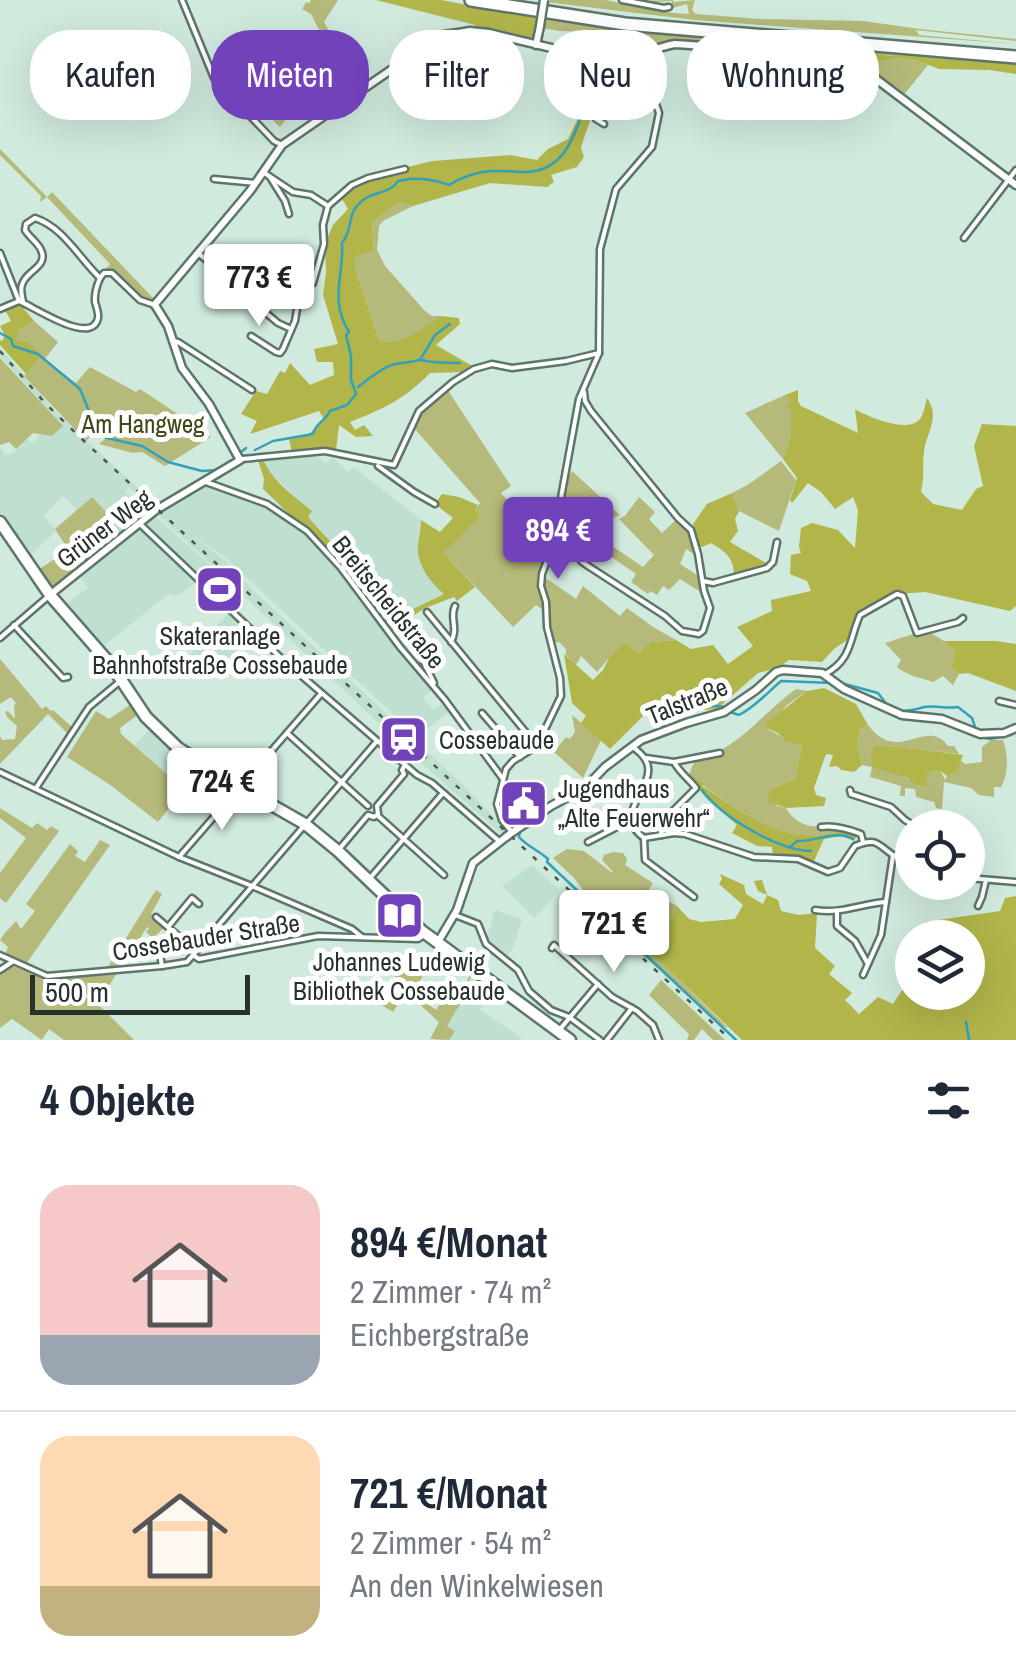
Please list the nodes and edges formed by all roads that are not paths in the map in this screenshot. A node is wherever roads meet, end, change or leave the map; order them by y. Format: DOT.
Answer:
graph roads {
  1 [pos="182,0"];
  2 [pos="471,0"];
  3 [pos="511,0"];
  4 [pos="544,0"];
  5 [pos="622,0"];
  6 [pos="669,7"];
  7 [pos="536,46"];
  8 [pos="667,46"];
  9 [pos="544,48"];
  10 [pos="1016,54"];
  11 [pos="598,120"];
  12 [pos="658,120"];
  13 [pos="604,124"];
  14 [pos="278,146"];
  15 [pos="405,170"];
  16 [pos="1016,170"];
  17 [pos="267,174"];
  18 [pos="214,179"];
  19 [pos="1009,179"];
  20 [pos="256,183"];
  21 [pos="1016,185"];
  22 [pos="293,192"];
  23 [pos="285,201"];
  24 [pos="328,206"];
  25 [pos="289,214"];
  26 [pos="964,238"];
  27 [pos="0,253"];
  28 [pos="198,253"];
  29 [pos="253,270"];
  30 [pos="288,273"];
  31 [pos="100,278"];
  32 [pos="304,283"];
  33 [pos="240,288"];
  34 [pos="300,290"];
  35 [pos="0,299"];
  36 [pos="21,301"];
  37 [pos="256,303"];
  38 [pos="154,306"];
  39 [pos="2,308"];
  40 [pos="292,329"];
  41 [pos="251,336"];
  42 [pos="173,341"];
  43 [pos="598,353"];
  44 [pos="252,390"];
  45 [pos="584,392"];
  46 [pos="240,460"];
  47 [pos="374,463"];
  48 [pos="206,481"];
  49 [pos="435,504"];
  50 [pos="0,522"];
  51 [pos="140,523"];
  52 [pos="556,523"];
  53 [pos="777,542"];
  54 [pos="702,582"];
  55 [pos="50,595"];
  56 [pos="455,606"];
  57 [pos="427,612"];
  58 [pos="963,618"];
  59 [pos="14,625"];
  60 [pos="406,635"];
  61 [pos="0,638"];
  62 [pos="451,642"];
  63 [pos="824,674"];
  64 [pos="68,677"];
  65 [pos="122,680"];
  66 [pos="438,692"];
  67 [pos="322,693"];
  68 [pos="999,702"];
  69 [pos="1016,705"];
  70 [pos="482,713"];
  71 [pos="1014,729"];
  72 [pos="287,733"];
  73 [pos="377,740"];
  74 [pos="538,746"];
  75 [pos="633,747"];
  76 [pos="720,753"];
  77 [pos="520,757"];
  78 [pos="645,759"];
  79 [pos="674,762"];
  80 [pos="405,765"];
  81 [pos="412,771"];
  82 [pos="0,772"];
  83 [pos="404,774"];
  84 [pos="503,779"];
  85 [pos="342,782"];
  86 [pos="240,787"];
  87 [pos="35,790"];
  88 [pos="850,790"];
  89 [pos="443,792"];
  90 [pos="368,806"];
  91 [pos="377,806"];
  92 [pos="895,811"];
  93 [pos="377,815"];
  94 [pos="368,816"];
  95 [pos="632,823"];
  96 [pos="305,824"];
  97 [pos="821,828"];
  98 [pos="662,835"];
  99 [pos="507,836"];
  100 [pos="644,838"];
  101 [pos="404,839"];
  102 [pos="588,842"];
  103 [pos="863,842"];
  104 [pos="338,851"];
  105 [pos="893,856"];
  106 [pos="179,857"];
  107 [pos="444,875"];
  108 [pos="986,880"];
  109 [pos="368,881"];
  110 [pos="1016,882"];
  111 [pos="252,886"];
  112 [pos="183,890"];
  113 [pos="694,896"];
  114 [pos="192,898"];
  115 [pos="886,902"];
  116 [pos="199,904"];
  117 [pos="978,906"];
  118 [pos="815,910"];
  119 [pos="837,912"];
  120 [pos="455,915"];
  121 [pos="156,917"];
  122 [pos="168,926"];
  123 [pos="426,934"];
  124 [pos="362,937"];
  125 [pos="438,942"];
  126 [pos="150,944"];
  127 [pos="552,948"];
  128 [pos="194,953"];
  129 [pos="0,955"];
  130 [pos="12,962"];
  131 [pos="868,964"];
  132 [pos="162,966"];
  133 [pos="0,970"];
  134 [pos="863,975"];
  135 [pos="598,984"];
  136 [pos="632,1008"];
  137 [pos="570,1017"];
  138 [pos="558,1032"];
  139 [pos="570,1040"];
  140 [pos="600,1040"];
  141 [pos="608,1040"];
  142 [pos="658,1040"];
  1 -- 14 [label="street"];
  2 -- 10 [label="highway"];
  3 -- 10 [label="highway"];
  4 -- 7 [label="street, bridge"];
  5 -- 6 [label="street"];
  7 -- 9 [label="street"];
  7 -- 14 [label="street"];
  8 -- 19 [label="street"];
  11 -- 13 [label="street"];
  12 -- 43 [label="street"];
  14 -- 17 [label="street"];
  15 -- 24 [label="street"];
  16 -- 19 [label="street"];
  17 -- 20 [label="street"];
  17 -- 22 [label="street"];
  17 -- 23 [label="street"];
  18 -- 20 [label="street"];
  19 -- 21 [label="street"];
  19 -- 26 [label="street"];
  20 -- 28 [label="street"];
  22 -- 23 [label="street"];
  22 -- 24 [label="street"];
  23 -- 25 [label="street"];
  24 -- 32 [label="street"];
  27 -- 36 [label="street"];
  28 -- 33 [label="street"];
  28 -- 38 [label="street"];
  29 -- 33 [label="street"];
  30 -- 32 [label="street"];
  31 -- 36 [label="street"];
  31 -- 36 [label="street"];
  31 -- 38 [label="street"];
  32 -- 34 [label="street"];
  33 -- 37 [label="street"];
  34 -- 37 [label="street"];
  34 -- 40 [label="street"];
  35 -- 39 [label="street"];
  36 -- 39 [label="street"];
  37 -- 40 [label="street"];
  38 -- 42 [label="street"];
  40 -- 41 [label="street"];
  42 -- 44 [label="street"];
  42 -- 46 [label="street"];
  43 -- 45 [label="street"];
  43 -- 47 [label="street"];
  45 -- 52 [label="street"];
  45 -- 54 [label="street"];
  46 -- 47 [label="street"];
  46 -- 48 [label="street, Grüner Weg"];
  47 -- 49 [label="street"];
  48 -- 51 [label="street, Grüner Weg"];
  48 -- 66 [label="street, Breitscheidstraße"];
  50 -- 55 [label="main road"];
  51 -- 55 [label="street, Grüner Weg"];
  51 -- 67 [label="street"];
  52 -- 54 [label="street"];
  52 -- 74 [label="street"];
  53 -- 54 [label="street"];
  55 -- 59 [label="street, Grüner Weg"];
  55 -- 65 [label="main road"];
  56 -- 62 [label="street"];
  57 -- 62 [label="street"];
  58 -- 63 [label="street"];
  59 -- 61 [label="street, Grüner Weg"];
  59 -- 64 [label="street"];
  60 -- 66 [label="street, Breitscheidstraße"];
  62 -- 74 [label="street"];
  63 -- 71 [label="street, Talstraße"];
  63 -- 75 [label="street, Talstraße"];
  65 -- 86 [label="main road"];
  65 -- 87 [label="street"];
  66 -- 84 [label="street, Breitscheidstraße"];
  67 -- 72 [label="street"];
  67 -- 73 [label="street"];
  68 -- 69 [label="street"];
  70 -- 77 [label="street"];
  72 -- 85 [label="street"];
  72 -- 86 [label="street"];
  73 -- 80 [label="street"];
  73 -- 85 [label="street"];
  74 -- 77 [label="street"];
  75 -- 78 [label="street"];
  75 -- 99 [label="street, Talstraße"];
  76 -- 79 [label="street"];
  77 -- 84 [label="street"];
  78 -- 79 [label="street"];
  78 -- 95 [label="street"];
  79 -- 98 [label="street"];
  80 -- 81 [label="street"];
  80 -- 83 [label="street"];
  81 -- 83 [label="street"];
  81 -- 89 [label="street"];
  82 -- 87 [label="street"];
  83 -- 91 [label="street"];
  84 -- 99 [label="street"];
  85 -- 90 [label="street"];
  85 -- 96 [label="street"];
  86 -- 96 [label="main road"];
  86 -- 106 [label="street"];
  87 -- 106 [label="street"];
  88 -- 92 [label="street"];
  89 -- 99 [label="street"];
  89 -- 101 [label="street"];
  90 -- 91 [label="street"];
  90 -- 94 [label="street"];
  91 -- 93 [label="street"];
  93 -- 94 [label="street"];
  93 -- 101 [label="street"];
  94 -- 104 [label="street"];
  95 -- 100 [label="street"];
  95 -- 102 [label="street"];
  96 -- 104 [label="main road"];
  96 -- 111 [label="street"];
  97 -- 103 [label="street"];
  98 -- 100 [label="street"];
  98 -- 103 [label="street"];
  99 -- 120 [label="street, Talstraße"];
  100 -- 113 [label="street"];
  101 -- 107 [label="street"];
  101 -- 109 [label="street"];
  103 -- 105 [label="street"];
  104 -- 109 [label="main road"];
  105 -- 115 [label="street"];
  106 -- 111 [label="street"];
  108 -- 110 [label="street"];
  108 -- 117 [label="street"];
  109 -- 123 [label="main road"];
  111 -- 124 [label="street"];
  111 -- 128 [label="street"];
  112 -- 114 [label="street"];
  114 -- 116 [label="street"];
  114 -- 122 [label="street"];
  115 -- 119 [label="street"];
  115 -- 131 [label="street"];
  118 -- 119 [label="street"];
  119 -- 131 [label="street"];
  120 -- 125 [label="street, Talstraße"];
  120 -- 137 [label="street"];
  121 -- 122 [label="street"];
  122 -- 128 [label="street"];
  123 -- 124 [label="street, Cossebauder Straße"];
  123 -- 125 [label="main road"];
  124 -- 128 [label="street, Cossebauder Straße"];
  125 -- 138 [label="main road"];
  126 -- 132 [label="street"];
  127 -- 135 [label="street"];
  128 -- 132 [label="street, Cossebauder Straße"];
  129 -- 130 [label="street, Cossebauder Straße"];
  130 -- 132 [label="street, Cossebauder Straße"];
  130 -- 133 [label="street"];
  131 -- 134 [label="street"];
  135 -- 136 [label="street"];
  135 -- 137 [label="street"];
  136 -- 141 [label="street"];
  136 -- 142 [label="street"];
  137 -- 138 [label="street"];
  137 -- 140 [label="street"];
  138 -- 139 [label="main road"];
}
